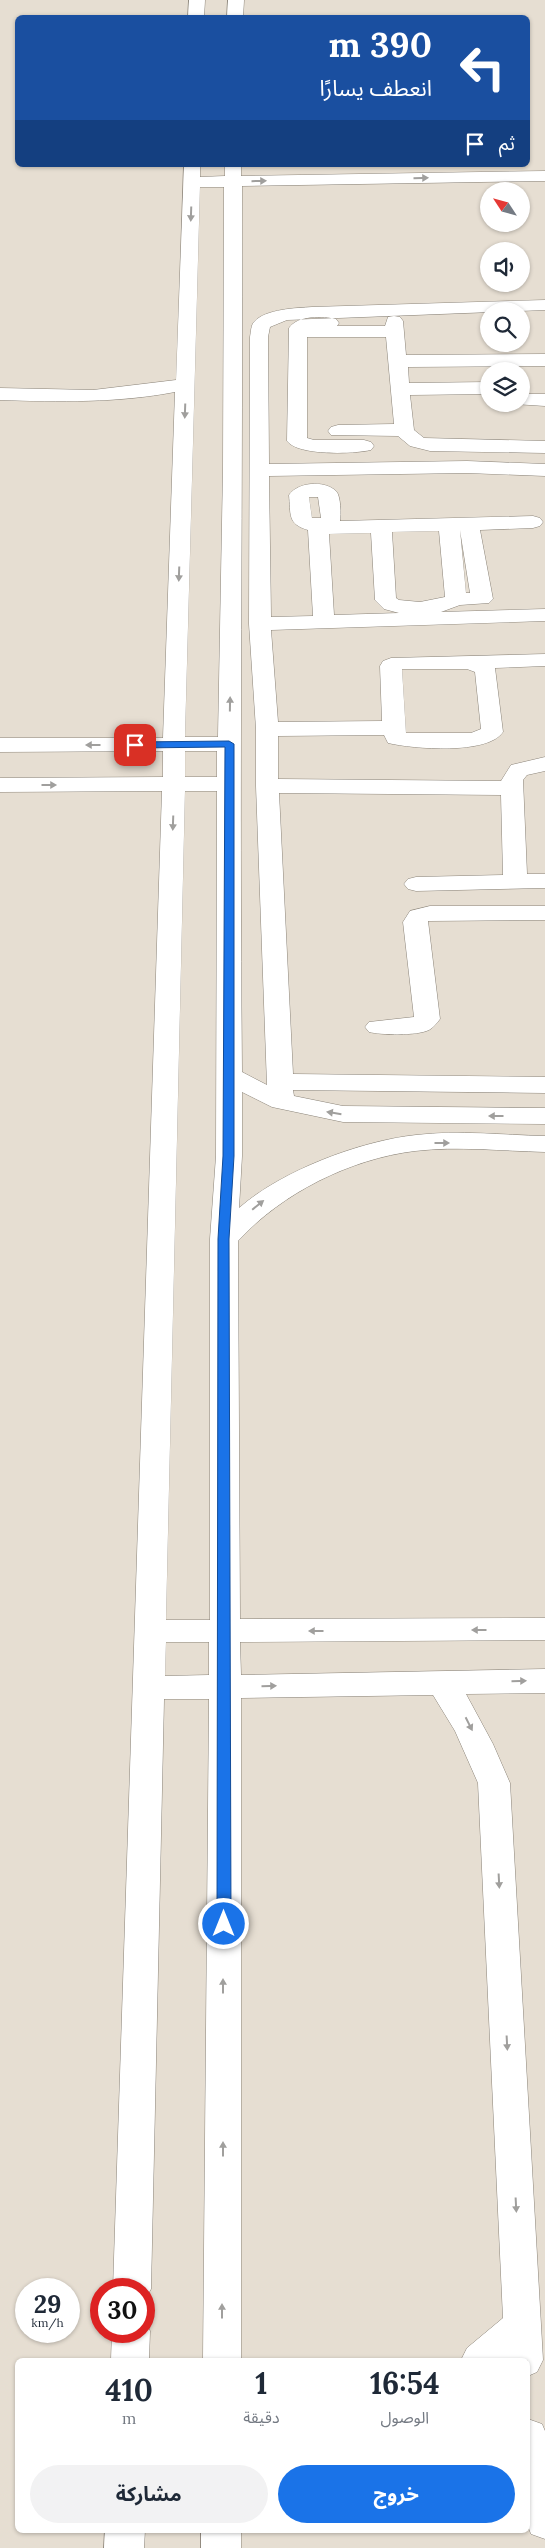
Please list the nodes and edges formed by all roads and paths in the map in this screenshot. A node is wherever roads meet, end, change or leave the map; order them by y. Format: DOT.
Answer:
graph roads {
  1 [pos="197,0"];
  2 [pos="236,0"];
  3 [pos="196,15"];
  4 [pos="235,15"];
  5 [pos="530,162"];
  6 [pos="545,162"];
  7 [pos="307,167"];
  8 [pos="234,171"];
  9 [pos="192,172"];
  10 [pos="545,176"];
  11 [pos="545,305"];
  12 [pos="530,319"];
  13 [pos="545,319"];
  14 [pos="480,321"];
  15 [pos="395,326"];
  16 [pos="545,360"];
  17 [pos="397,361"];
  18 [pos="530,363"];
  19 [pos="480,365"];
  20 [pos="186,384"];
  21 [pos="530,388"];
  22 [pos="545,388"];
  23 [pos="480,389"];
  24 [pos="0,394"];
  25 [pos="400,394"];
  26 [pos="480,398"];
  27 [pos="530,400"];
  28 [pos="545,400"];
  29 [pos="404,430"];
  30 [pos="297,432"];
  31 [pos="364,446"];
  32 [pos="545,447"];
  33 [pos="259,470"];
  34 [pos="541,473"];
  35 [pos="533,522"];
  36 [pos="459,524"];
  37 [pos="381,526"];
  38 [pos="545,615"];
  39 [pos="324,622"];
  40 [pos="260,624"];
  41 [pos="545,660"];
  42 [pos="470,662"];
  43 [pos="392,728"];
  44 [pos="267,729"];
  45 [pos="0,744"];
  46 [pos="229,744"];
  47 [pos="174,745"];
  48 [pos="545,764"];
  49 [pos="228,784"];
  50 [pos="0,785"];
  51 [pos="174,785"];
  52 [pos="267,786"];
  53 [pos="512,788"];
  54 [pos="545,881"];
  55 [pos="516,882"];
  56 [pos="416,884"];
  57 [pos="545,913"];
  58 [pos="378,1027"];
  59 [pos="228,1076"];
  60 [pos="545,1085"];
  61 [pos="280,1091"];
  62 [pos="413,1116"];
  63 [pos="545,1116"];
  64 [pos="416,1143"];
  65 [pos="545,1144"];
  66 [pos="224,1239"];
  67 [pos="545,1629"];
  68 [pos="151,1631"];
  69 [pos="225,1632"];
  70 [pos="545,1681"];
  71 [pos="442,1683"];
  72 [pos="224,1687"];
  73 [pos="150,1688"];
  74 [pos="132,2278"];
  75 [pos="523,2342"];
  76 [pos="130,2343"];
  77 [pos="130,2358"];
  78 [pos="222,2358"];
  79 [pos="485,2358"];
  80 [pos="530,2460"];
  81 [pos="545,2521"];
  82 [pos="125,2533"];
  83 [pos="221,2533"];
  84 [pos="124,2548"];
  85 [pos="221,2548"];
  1 -- 3 [label="street"];
  2 -- 4 [label="street"];
  5 -- 6 [label="street"];
  7 -- 8 [label="street"];
  8 -- 9 [label="street"];
  8 -- 10 [label="street, one-way"];
  46 -- 8 [label="street, one-way"];
  9 -- 20 [label="street, one-way"];
  11 -- 33 [label="street"];
  12 -- 13 [label="street"];
  14 -- 15 [label="street"];
  15 -- 17 [label="street"];
  15 -- 30 [label="street"];
  16 -- 18 [label="street"];
  17 -- 19 [label="street"];
  17 -- 25 [label="street"];
  20 -- 24 [label="street"];
  20 -- 47 [label="street, one-way"];
  21 -- 22 [label="street"];
  23 -- 25 [label="street"];
  25 -- 26 [label="street"];
  25 -- 29 [label="street"];
  27 -- 28 [label="street"];
  29 -- 30 [label="street"];
  29 -- 32 [label="street"];
  30 -- 31 [label="street"];
  33 -- 34 [label="street"];
  33 -- 40 [label="street"];
  35 -- 36 [label="street"];
  36 -- 37 [label="street"];
  36 -- 37 [label="street"];
  37 -- 39 [label="street"];
  38 -- 39 [label="street"];
  39 -- 40 [label="street"];
  40 -- 44 [label="street"];
  41 -- 42 [label="street"];
  42 -- 43 [label="street"];
  42 -- 43 [label="street"];
  43 -- 44 [label="street"];
  44 -- 52 [label="street"];
  47 -- 45 [label="street, one-way"];
  46 -- 47 [label="street"];
  46 -- 49 [label="street"];
  47 -- 51 [label="street"];
  48 -- 53 [label="street"];
  49 -- 51 [label="street"];
  49 -- 59 [label="street"];
  50 -- 51 [label="street, one-way"];
  51 -- 68 [label="street, one-way"];
  52 -- 53 [label="street"];
  52 -- 61 [label="street"];
  53 -- 55 [label="street"];
  54 -- 55 [label="street"];
  55 -- 56 [label="street"];
  57 -- 58 [label="street"];
  59 -- 61 [label="street"];
  59 -- 66 [label="street"];
  60 -- 61 [label="street"];
  62 -- 61 [label="street, one-way"];
  63 -- 62 [label="street, one-way"];
  62 -- 64 [label="street"];
  64 -- 65 [label="street, one-way"];
  66 -- 64 [label="street, one-way"];
  66 -- 69 [label="street"];
  67 -- 69 [label="street, one-way"];
  68 -- 69 [label="street"];
  68 -- 73 [label="street"];
  69 -- 72 [label="street"];
  71 -- 70 [label="street, one-way"];
  72 -- 71 [label="street, one-way"];
  71 -- 75 [label="street, one-way"];
  72 -- 73 [label="street"];
  78 -- 72 [label="street, one-way"];
  73 -- 74 [label="street"];
  75 -- 79 [label="street"];
  76 -- 77 [label="street"];
  80 -- 81 [label="street"];
  82 -- 84 [label="street"];
  83 -- 85 [label="street"];
}
